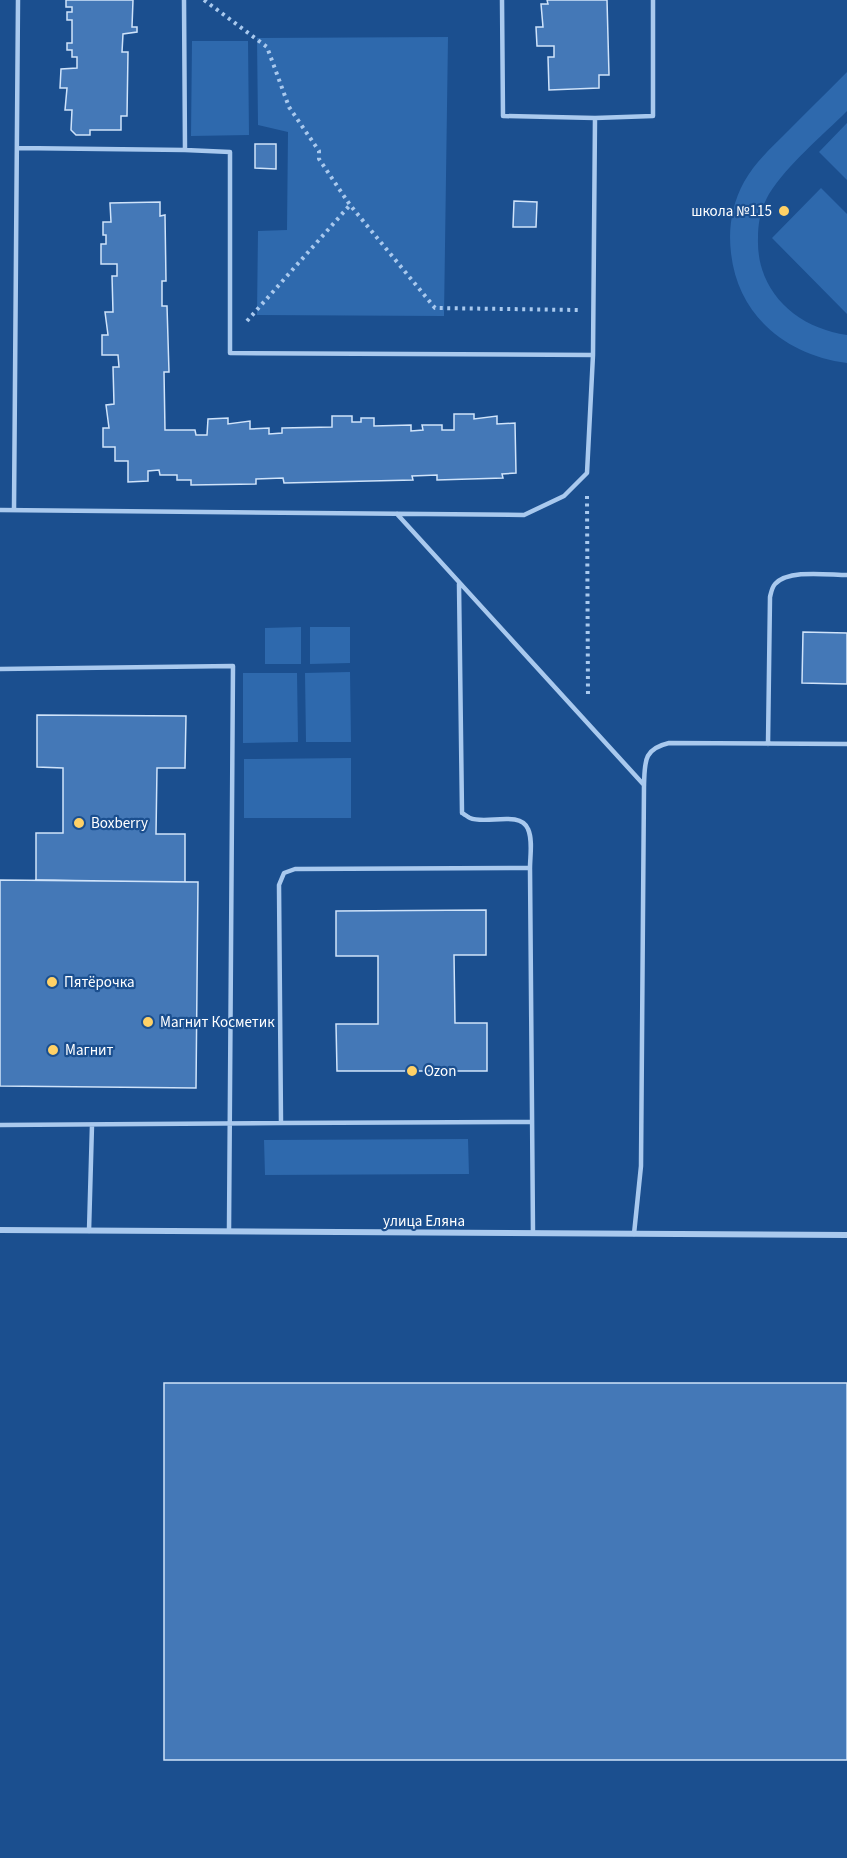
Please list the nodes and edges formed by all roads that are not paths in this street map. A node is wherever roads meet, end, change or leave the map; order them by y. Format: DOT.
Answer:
graph roads {
  1 [pos="18,0"];
  2 [pos="184,0"];
  3 [pos="502,0"];
  4 [pos="653,0"];
  5 [pos="595,118"];
  6 [pos="17,148"];
  7 [pos="185,150"];
  8 [pos="593,355"];
  9 [pos="0,510"];
  10 [pos="14,510"];
  11 [pos="397,514"];
  12 [pos="847,575"];
  13 [pos="459,584"];
  14 [pos="0,669"];
  15 [pos="768,744"];
  16 [pos="847,744"];
  17 [pos="644,785"];
  18 [pos="530,868"];
  19 [pos="532,1122"];
  20 [pos="281,1123"];
  21 [pos="230,1124"];
  22 [pos="0,1125"];
  23 [pos="92,1125"];
  24 [pos="0,1230"];
  25 [pos="89,1230"];
  26 [pos="229,1232"];
  27 [pos="533,1233"];
  28 [pos="634,1234"];
  29 [pos="847,1235"];
  1 -- 6 [label="lane"];
  2 -- 7 [label="lane"];
  3 -- 5 [label="lane"];
  4 -- 5 [label="lane"];
  5 -- 8 [label="lane"];
  6 -- 7 [label="lane"];
  6 -- 10 [label="lane"];
  7 -- 8 [label="lane"];
  8 -- 11 [label="lane"];
  9 -- 10 [label="lane"];
  10 -- 11 [label="lane"];
  11 -- 13 [label="lane"];
  12 -- 15 [label="lane"];
  13 -- 17 [label="lane"];
  13 -- 18 [label="lane"];
  14 -- 21 [label="lane"];
  15 -- 16 [label="lane"];
  15 -- 17 [label="lane"];
  17 -- 28 [label="lane"];
  18 -- 19 [label="lane"];
  18 -- 20 [label="lane"];
  19 -- 20 [label="lane"];
  19 -- 27 [label="lane"];
  20 -- 21 [label="lane"];
  21 -- 23 [label="lane"];
  21 -- 26 [label="lane"];
  22 -- 23 [label="lane"];
  23 -- 25 [label="lane"];
  24 -- 25 [label="street, улица Еляна"];
  25 -- 26 [label="street, улица Еляна"];
  26 -- 27 [label="street, улица Еляна"];
  27 -- 28 [label="street, улица Еляна"];
  28 -- 29 [label="street, улица Еляна"];
}
